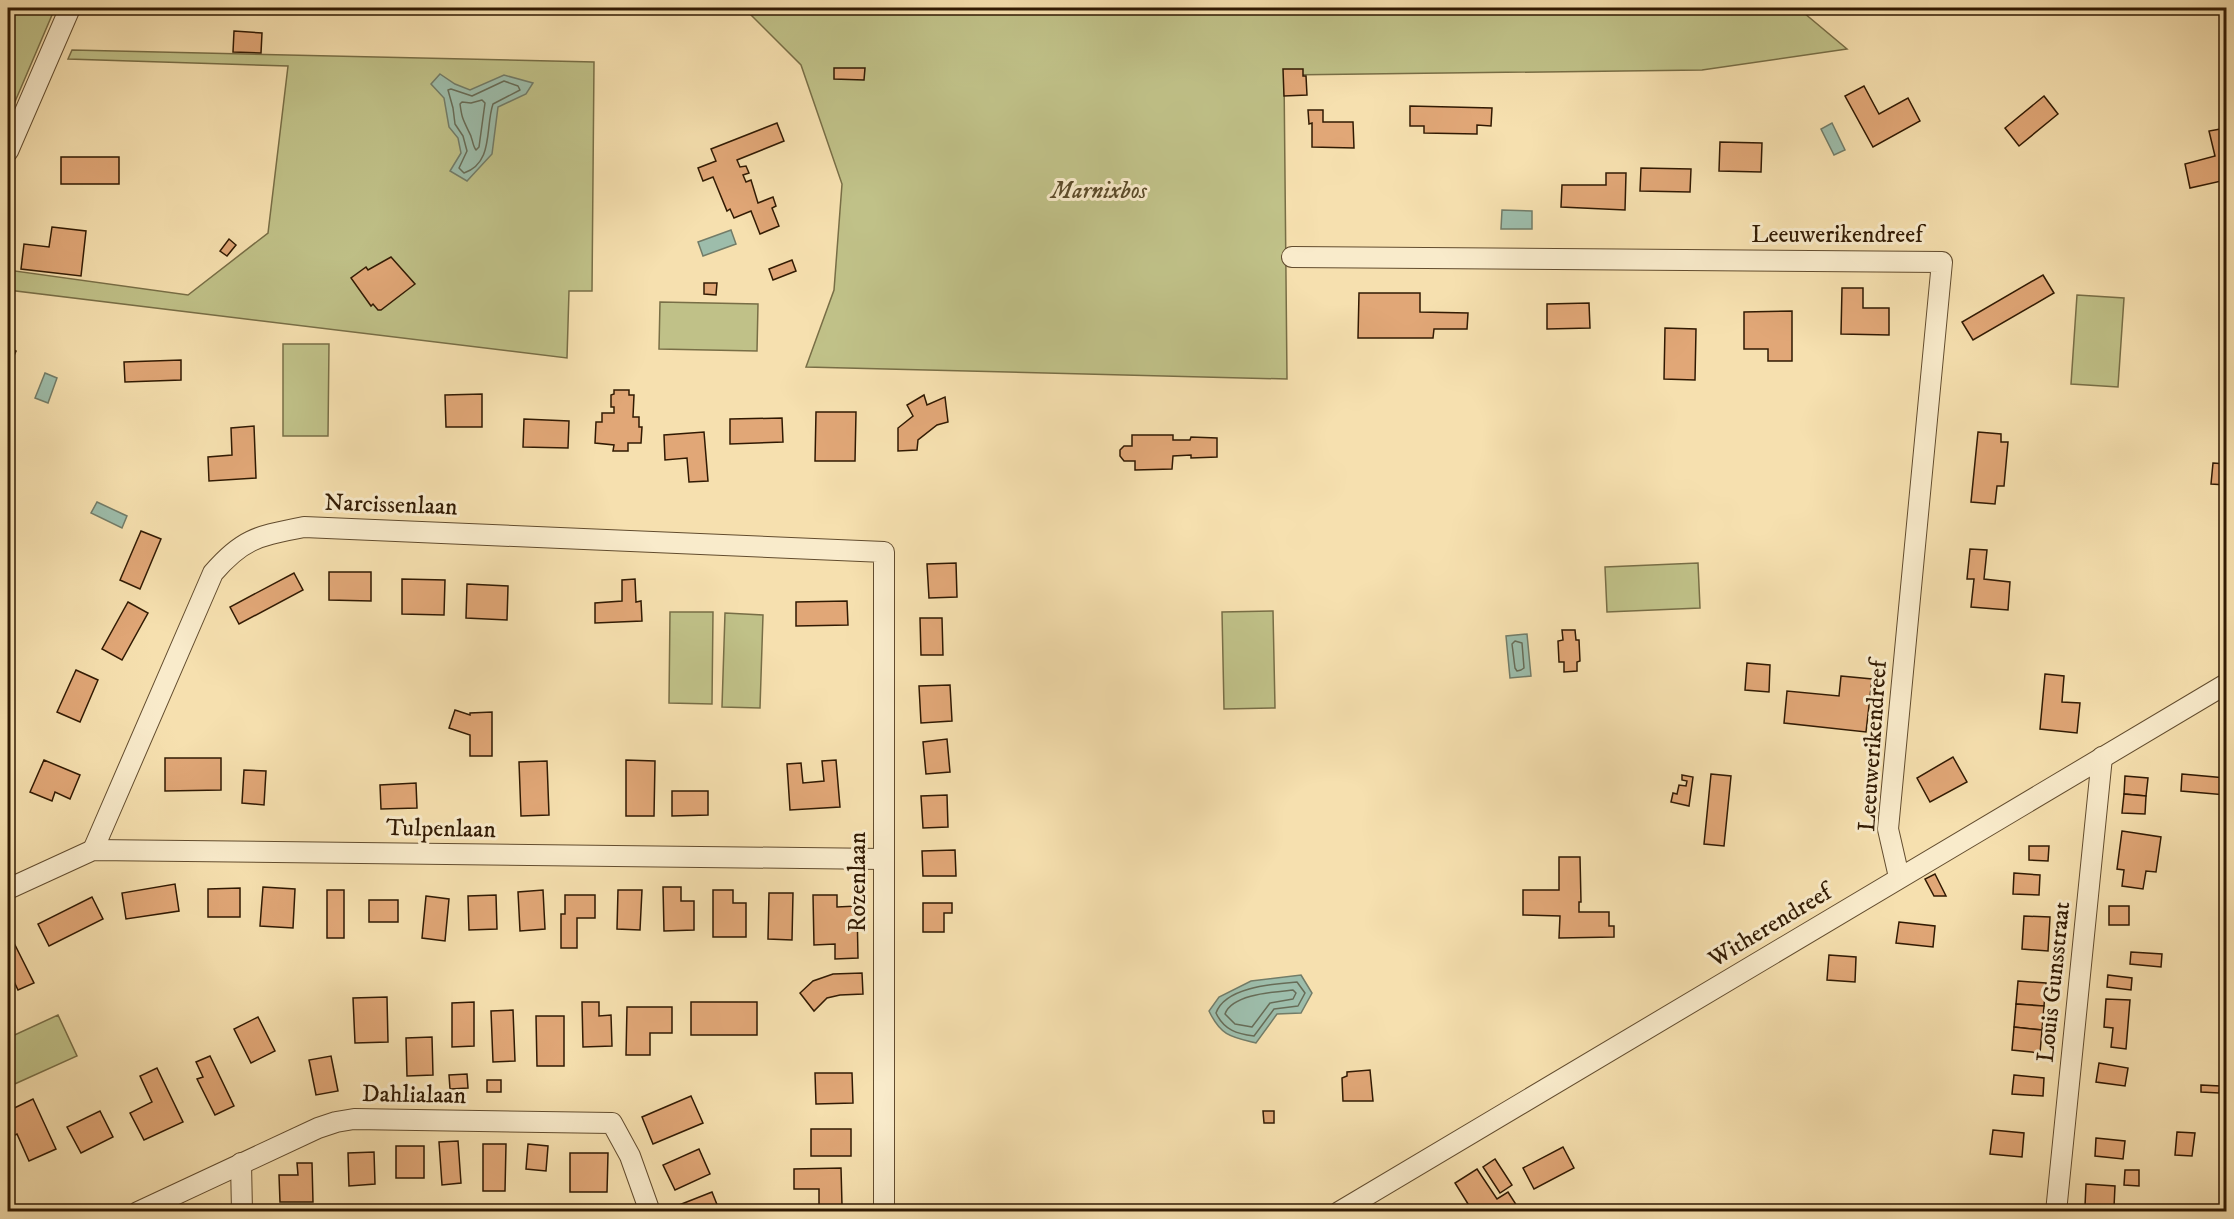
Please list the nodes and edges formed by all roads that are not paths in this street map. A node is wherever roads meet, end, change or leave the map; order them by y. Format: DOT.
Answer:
graph roads {
  1 [pos="70,8"];
  2 [pos="8,151"];
  3 [pos="1292,257"];
  4 [pos="884,552"];
  5 [pos="2226,684"];
  6 [pos="2102,757"];
  7 [pos="93,850"];
  8 [pos="883,859"];
  9 [pos="1899,877"];
  10 [pos="8,889"];
  11 [pos="242,1163"];
  12 [pos="138,1212"];
  13 [pos="242,1212"];
  14 [pos="650,1212"];
  15 [pos="884,1212"];
  16 [pos="1339,1212"];
  17 [pos="2056,1212"];
  1 -- 2 [label="street"];
  3 -- 9 [label="street, Leeuwerikendreef"];
  4 -- 7 [label="street, Narcissenlaan"];
  4 -- 8 [label="street, Rozenlaan"];
  5 -- 6 [label="street, Witherendreef"];
  6 -- 9 [label="street, Witherendreef"];
  6 -- 17 [label="street, Louis Gunsstraat"];
  7 -- 8 [label="street, Tulpenlaan"];
  7 -- 10 [label="street, Tulpenlaan"];
  8 -- 15 [label="street, Rozenlaan"];
  9 -- 16 [label="street, Witherendreef"];
  11 -- 12 [label="street, Dahlialaan"];
  11 -- 13 [label="street"];
  11 -- 14 [label="street, Dahlialaan"];
}
